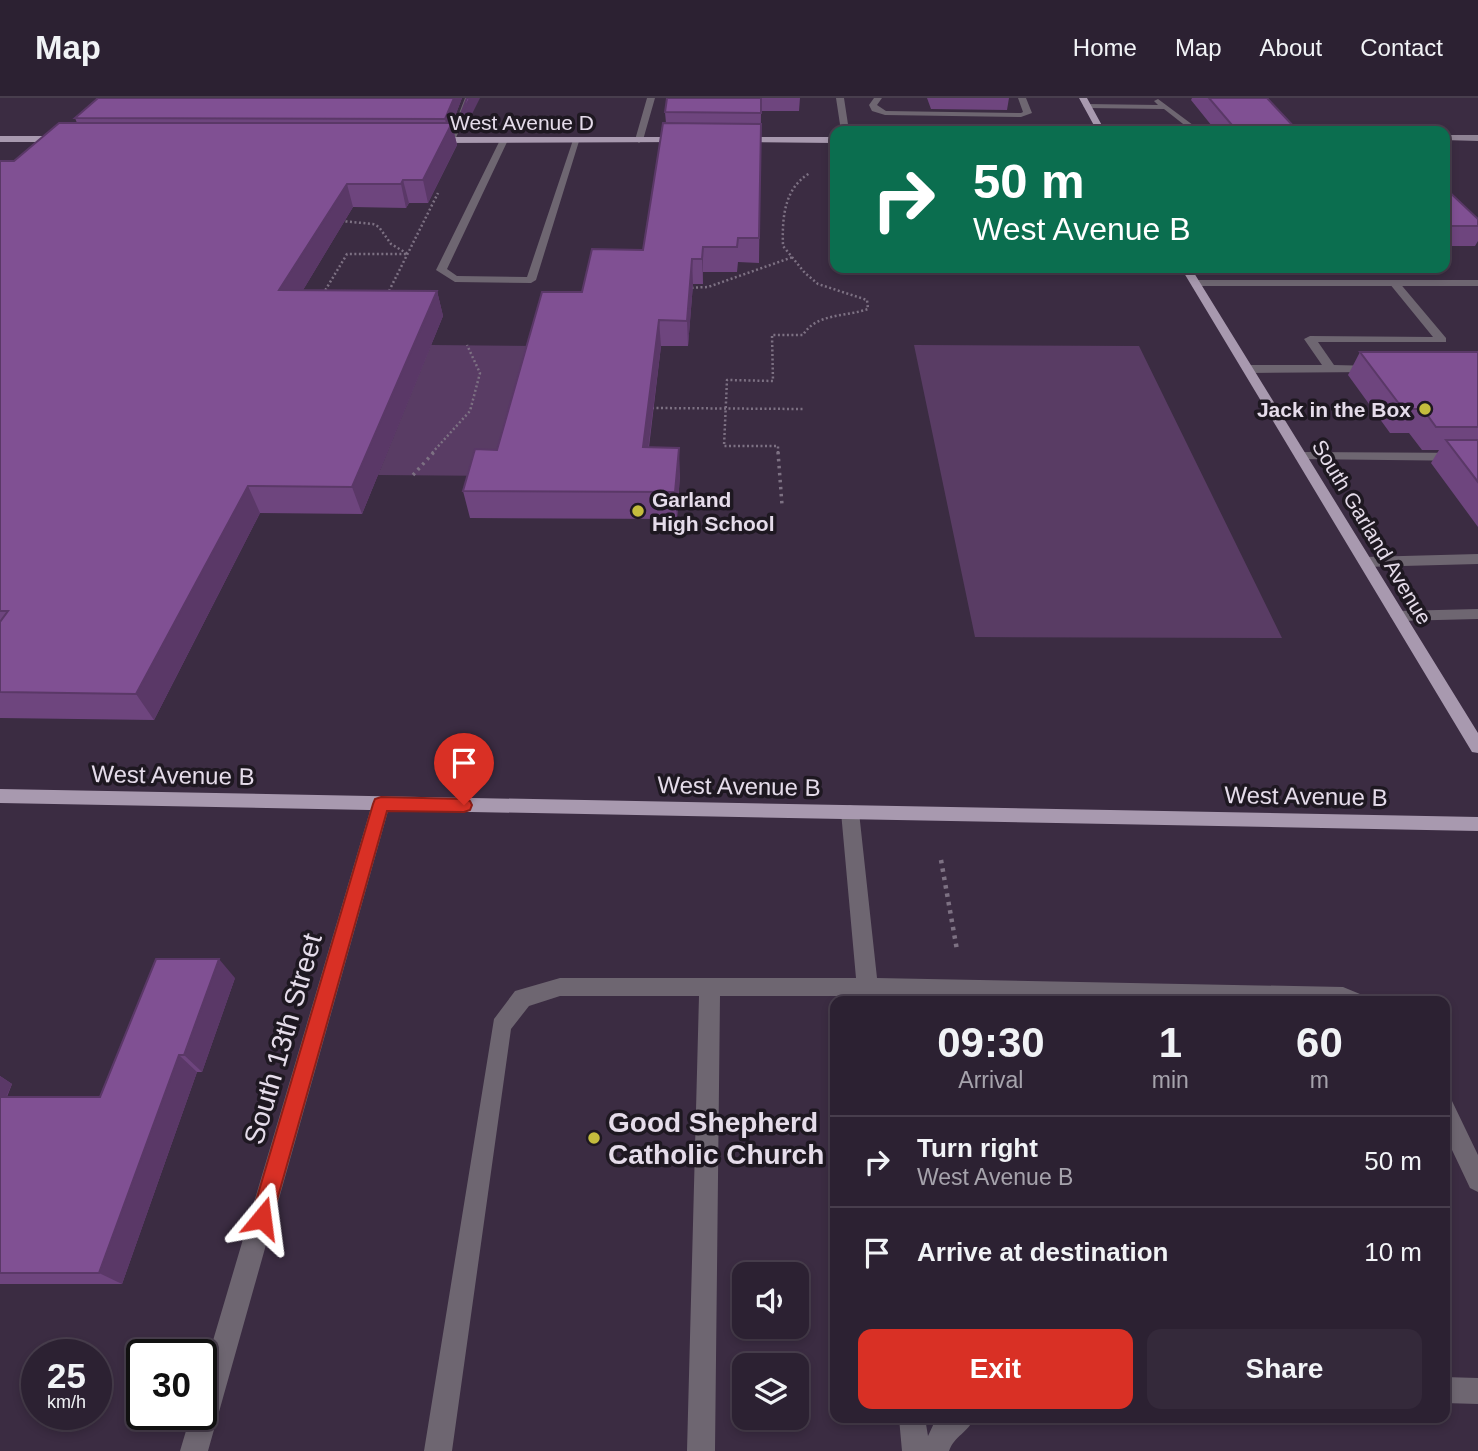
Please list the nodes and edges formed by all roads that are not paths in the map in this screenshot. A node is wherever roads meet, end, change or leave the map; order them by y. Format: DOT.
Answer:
graph roads {
  1 [pos="469,98"];
  2 [pos="651,98"];
  3 [pos="840,98"];
  4 [pos="878,98"];
  5 [pos="1023,98"];
  6 [pos="1154,98"];
  7 [pos="1085,102"];
  8 [pos="1166,107"];
  9 [pos="844,126"];
  10 [pos="1098,126"];
  11 [pos="1191,126"];
  12 [pos="1450,138"];
  13 [pos="1478,138"];
  14 [pos="0,139"];
  15 [pos="82,139"];
  16 [pos="421,140"];
  17 [pos="451,140"];
  18 [pos="504,140"];
  19 [pos="577,140"];
  20 [pos="639,140"];
  21 [pos="695,140"];
  22 [pos="723,140"];
  23 [pos="830,140"];
  24 [pos="1189,273"];
  25 [pos="1196,283"];
  26 [pos="1394,283"];
  27 [pos="1478,284"];
  28 [pos="1383,368"];
  29 [pos="1248,369"];
  30 [pos="1330,369"];
  31 [pos="1301,456"];
  32 [pos="1478,457"];
  33 [pos="1478,559"];
  34 [pos="1365,562"];
  35 [pos="1478,614"];
  36 [pos="1398,615"];
  37 [pos="1478,747"];
  38 [pos="0,796"];
  39 [pos="381,804"];
  40 [pos="850,812"];
  41 [pos="1478,824"];
  42 [pos="710,986"];
  43 [pos="869,994"];
  44 [pos="1045,995"];
  45 [pos="1136,996"];
  46 [pos="1450,1122"];
  47 [pos="1478,1180"];
  48 [pos="1450,1390"];
  49 [pos="1478,1391"];
  50 [pos="913,1423"];
  51 [pos="954,1423"];
  52 [pos="194,1451"];
  53 [pos="438,1451"];
  54 [pos="701,1451"];
  55 [pos="916,1451"];
  56 [pos="935,1451"];
  1 -- 17 [label="street"];
  2 -- 20 [label="street"];
  3 -- 9 [label="street"];
  4 -- 5 [label="street"];
  6 -- 8 [label="street"];
  7 -- 8 [label="street"];
  7 -- 10 [label="main road"];
  8 -- 11 [label="street"];
  12 -- 13 [label="main road"];
  14 -- 15 [label="main road"];
  16 -- 17 [label="main road, West Avenue D"];
  17 -- 18 [label="main road, West Avenue D"];
  18 -- 19 [label="main road, West Avenue D"];
  18 -- 19 [label="street"];
  19 -- 20 [label="main road, West Avenue D"];
  20 -- 21 [label="main road, West Avenue D"];
  22 -- 23 [label="main road"];
  24 -- 25 [label="main road, South Garland Avenue"];
  25 -- 26 [label="street"];
  25 -- 29 [label="main road, South Garland Avenue"];
  26 -- 27 [label="street"];
  26 -- 30 [label="street"];
  28 -- 30 [label="street"];
  29 -- 30 [label="street"];
  29 -- 31 [label="main road, South Garland Avenue"];
  31 -- 32 [label="street"];
  31 -- 34 [label="main road, South Garland Avenue"];
  33 -- 34 [label="street"];
  34 -- 36 [label="main road, South Garland Avenue"];
  35 -- 36 [label="street"];
  36 -- 37 [label="main road, South Garland Avenue"];
  38 -- 39 [label="main road, West Avenue B"];
  39 -- 40 [label="main road, West Avenue B"];
  39 -- 52 [label="street, South 13th Street"];
  40 -- 41 [label="main road, West Avenue B"];
  40 -- 43 [label="street"];
  42 -- 43 [label="street"];
  42 -- 53 [label="street"];
  42 -- 54 [label="street"];
  43 -- 44 [label="street"];
  44 -- 45 [label="street"];
  46 -- 47 [label="street"];
  48 -- 49 [label="street"];
  50 -- 55 [label="street"];
  51 -- 56 [label="street"];
}
